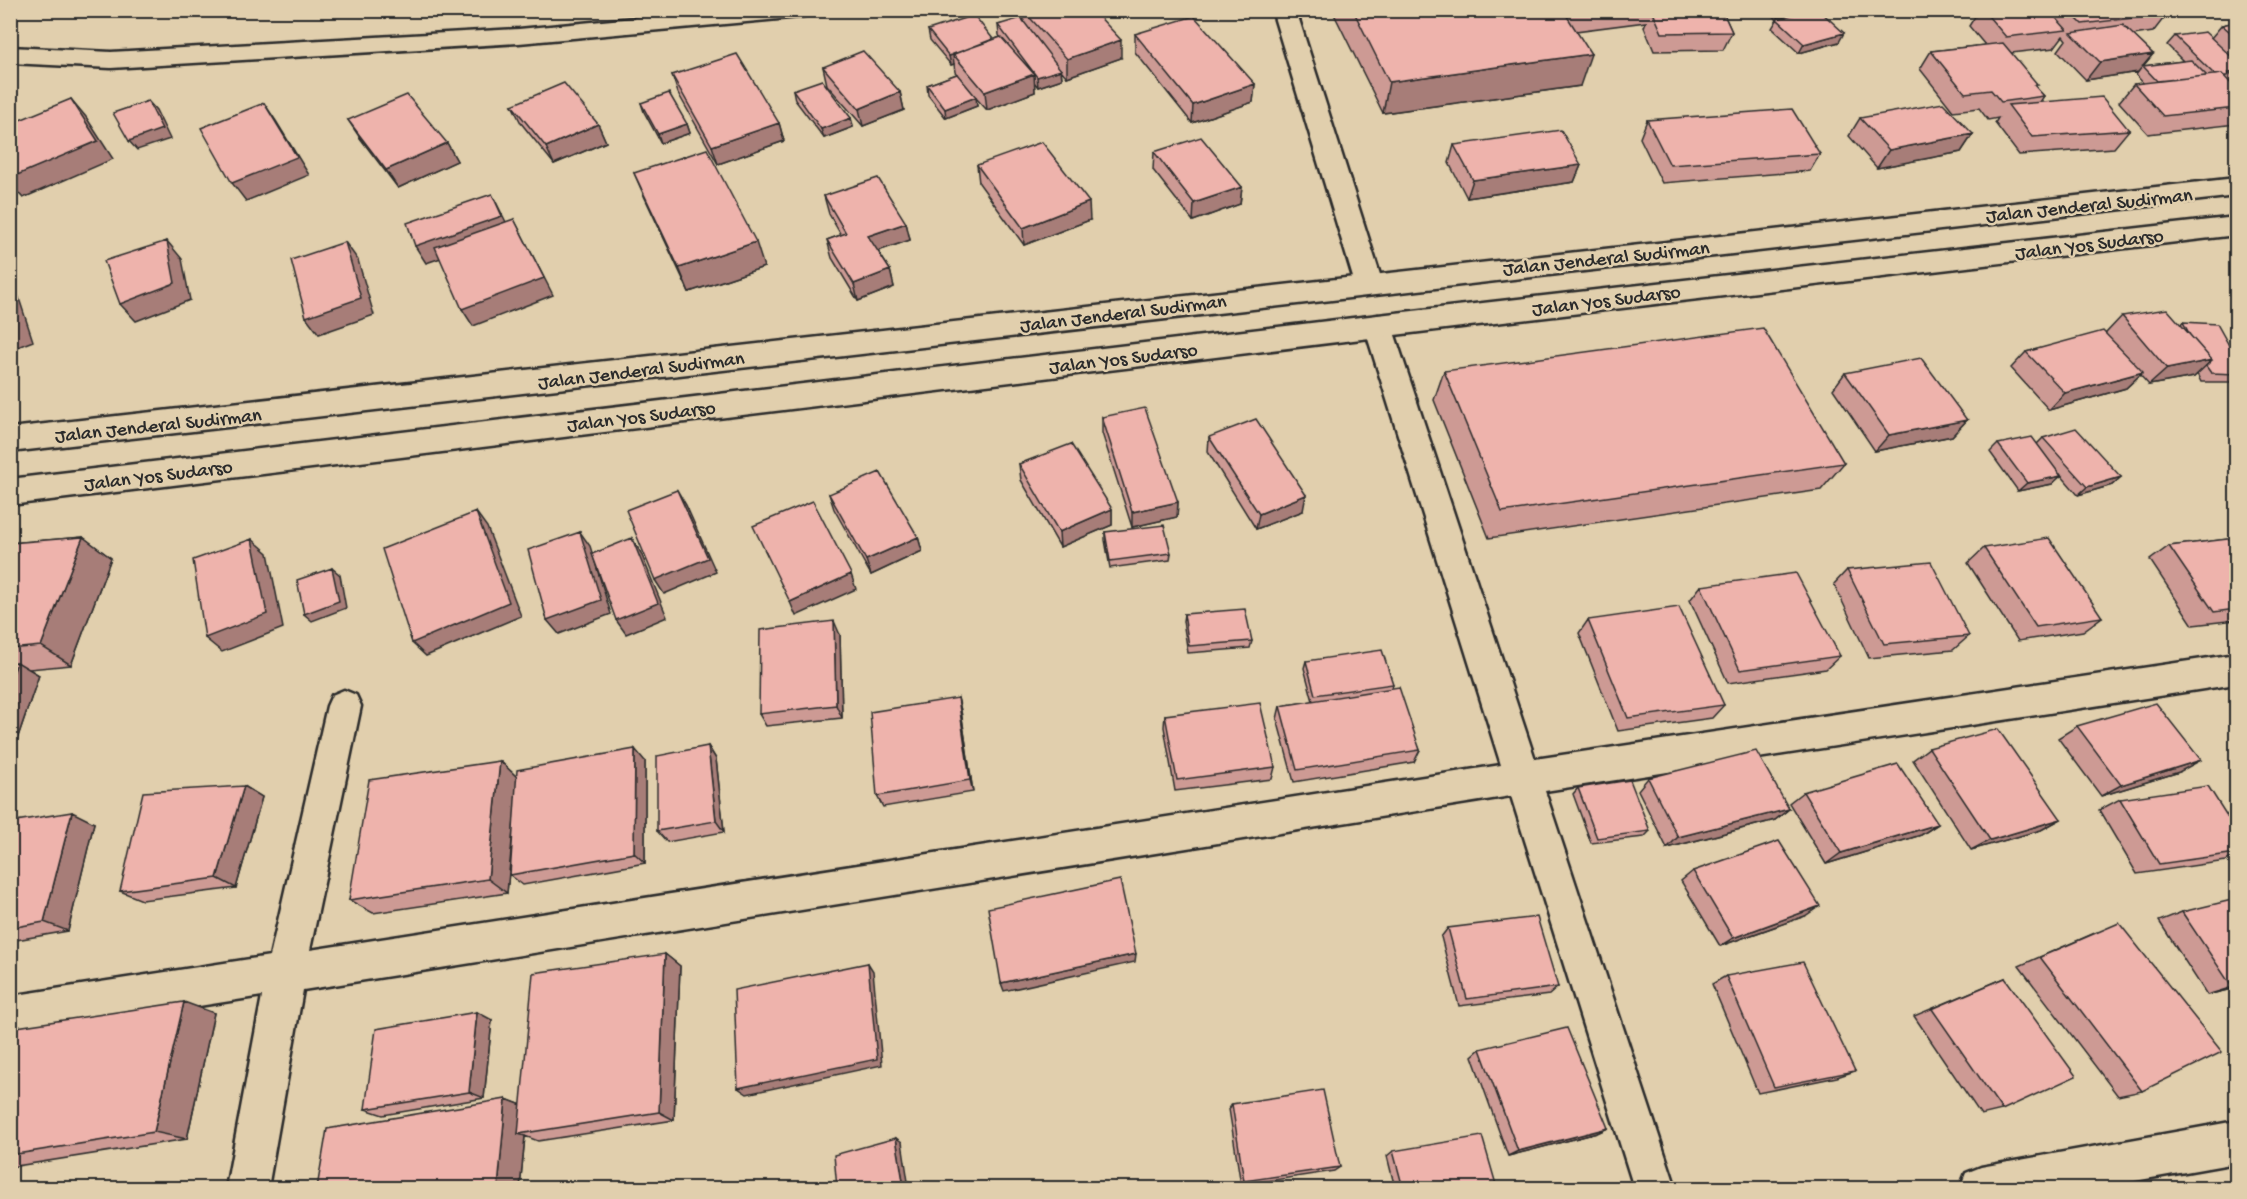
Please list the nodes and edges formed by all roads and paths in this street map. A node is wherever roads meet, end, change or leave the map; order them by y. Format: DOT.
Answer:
graph roads {
  1 [pos="800,10"];
  2 [pos="1284,10"];
  3 [pos="10,56"];
  4 [pos="2236,187"];
  5 [pos="2236,226"];
  6 [pos="1369,284"];
  7 [pos="1378,326"];
  8 [pos="10,440"];
  9 [pos="10,492"];
  10 [pos="2236,669"];
  11 [pos="344,706"];
  12 [pos="1521,778"];
  13 [pos="286,973"];
  14 [pos="10,1016"];
  15 [pos="2236,1142"];
  16 [pos="246,1188"];
  17 [pos="1655,1188"];
  18 [pos="1981,1188"];
  1 -- 3 [label="main road"];
  2 -- 6 [label="main road"];
  4 -- 6 [label="main road, Jalan Jenderal Sudirman"];
  5 -- 7 [label="main road, Jalan Yos Sudarso"];
  6 -- 8 [label="main road, Jalan Jenderal Sudirman"];
  7 -- 9 [label="main road, Jalan Yos Sudarso"];
  7 -- 12 [label="main road"];
  10 -- 12 [label="main road"];
  11 -- 13 [label="main road"];
  12 -- 13 [label="main road"];
  12 -- 17 [label="main road"];
  13 -- 14 [label="main road"];
  13 -- 16 [label="main road"];
  15 -- 18 [label="main road"];
}
